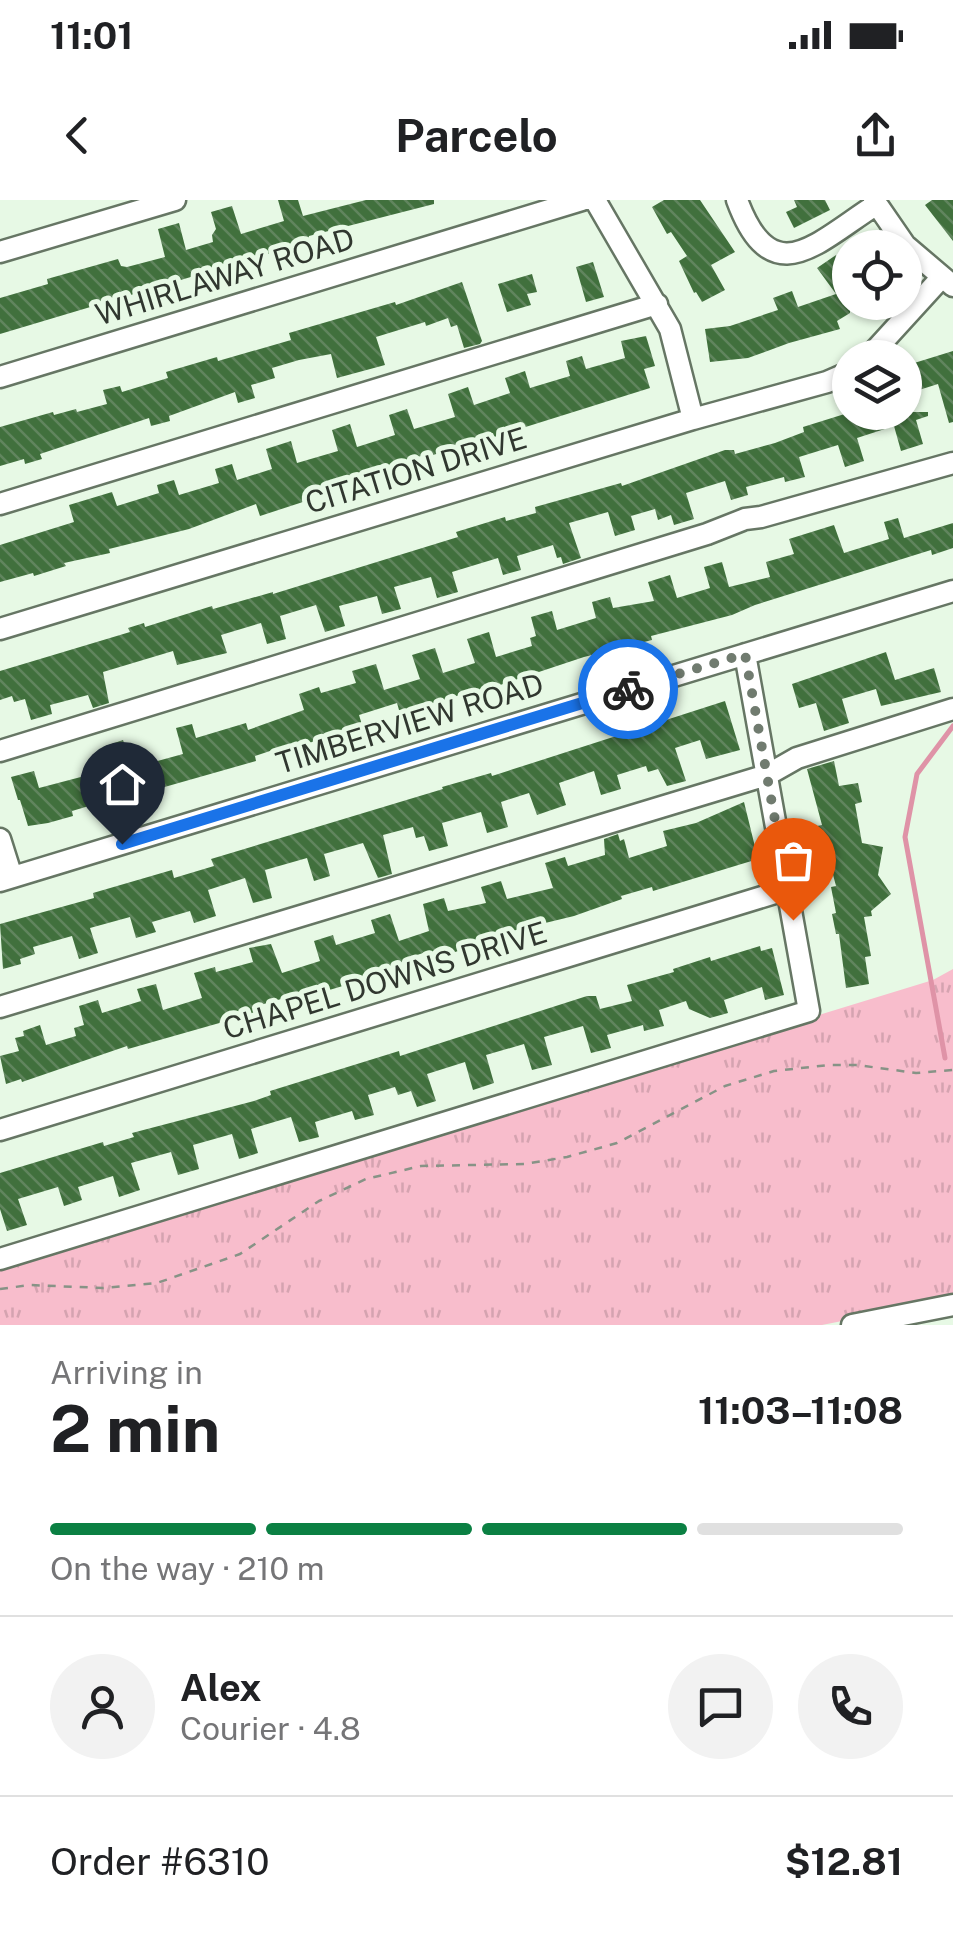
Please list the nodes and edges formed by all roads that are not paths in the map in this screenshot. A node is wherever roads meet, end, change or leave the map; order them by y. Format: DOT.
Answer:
graph roads {
  1 [pos="175,200"];
  2 [pos="582,200"];
  3 [pos="595,200"];
  4 [pos="736,200"];
  5 [pos="876,202"];
  6 [pos="0,252"];
  7 [pos="947,282"];
  8 [pos="657,304"];
  9 [pos="887,340"];
  10 [pos="0,377"];
  11 [pos="832,380"];
  12 [pos="693,418"];
  13 [pos="953,463"];
  14 [pos="0,504"];
  15 [pos="953,591"];
  16 [pos="0,629"];
  17 [pos="745,654"];
  18 [pos="953,709"];
  19 [pos="0,751"];
  20 [pos="767,775"];
  21 [pos="0,839"];
  22 [pos="6,879"];
  23 [pos="788,889"];
  24 [pos="0,1007"];
  25 [pos="0,1130"];
  26 [pos="0,1259"];
  27 [pos="953,1305"];
  28 [pos="852,1325"];
  1 -- 6 [label="street"];
  2 -- 10 [label="street, WHIRLAWAY ROAD"];
  3 -- 8 [label="street"];
  4 -- 5 [label="street"];
  5 -- 7 [label="street"];
  7 -- 9 [label="street"];
  8 -- 12 [label="street"];
  8 -- 14 [label="street"];
  11 -- 12 [label="street, CITATION DRIVE"];
  12 -- 16 [label="street, CITATION DRIVE"];
  13 -- 19 [label="street"];
  15 -- 17 [label="street, TIMBERVIEW ROAD"];
  17 -- 20 [label="street"];
  17 -- 22 [label="street, TIMBERVIEW ROAD"];
  18 -- 20 [label="street"];
  20 -- 23 [label="street"];
  20 -- 24 [label="street"];
  21 -- 22 [label="street"];
  23 -- 25 [label="street, CHAPEL DOWNS DRIVE"];
  23 -- 26 [label="street"];
  27 -- 28 [label="street"];
}
